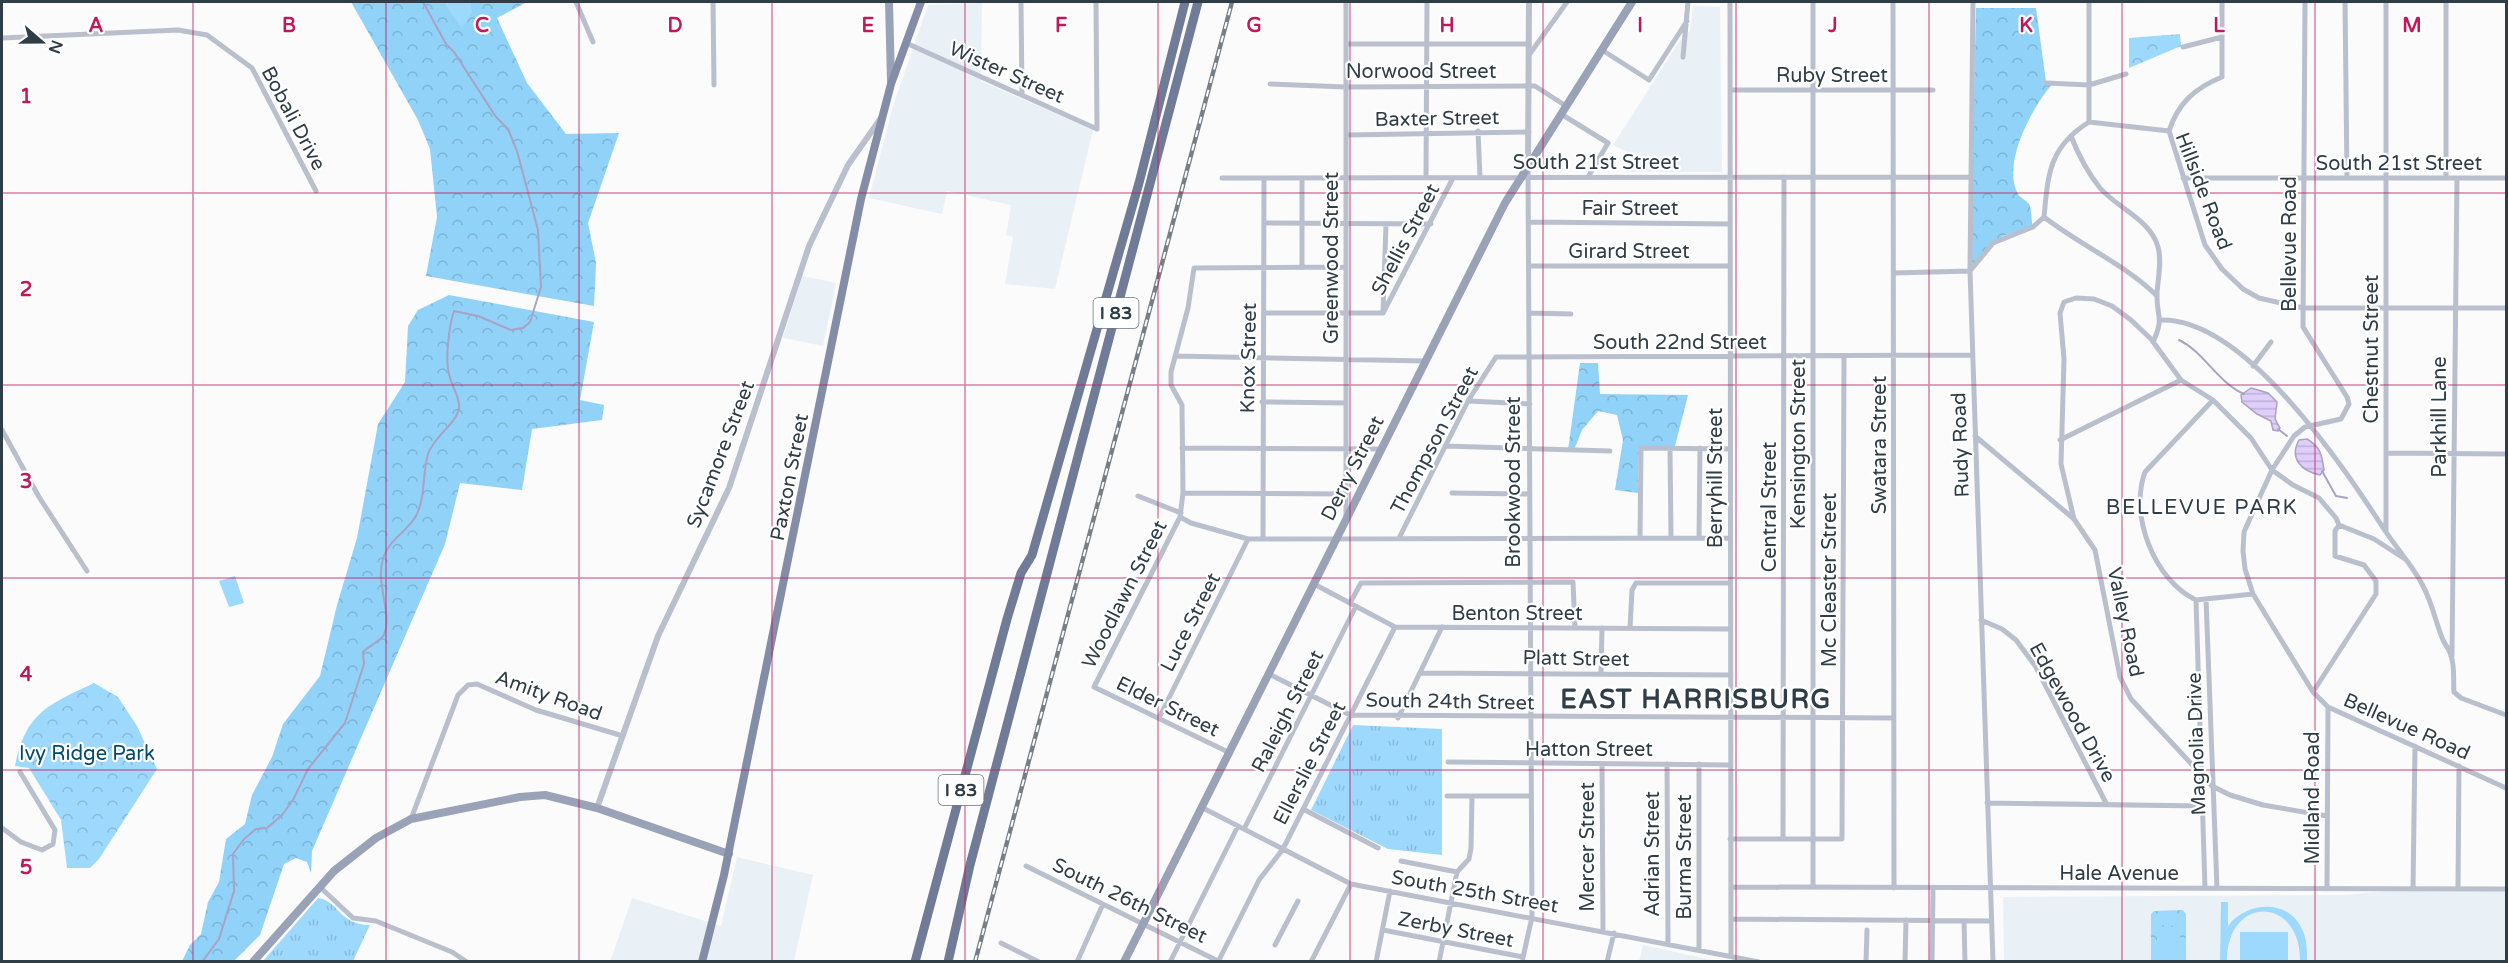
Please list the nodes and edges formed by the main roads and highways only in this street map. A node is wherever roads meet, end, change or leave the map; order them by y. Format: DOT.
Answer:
graph roads {
  1 [pos="889,2"];
  2 [pos="921,2"];
  3 [pos="1185,2"];
  4 [pos="1198,2"];
  5 [pos="1632,2"];
  6 [pos="891,84"];
  7 [pos="729,854"];
  8 [pos="254,962"];
  9 [pos="702,962"];
  10 [pos="915,962"];
  11 [pos="948,962"];
  12 [pos="1124,962"];
  1 -- 6 [label="main road"];
  2 -- 6 [label="main road, Paxton Street"];
  3 -- 10 [label="highway, I 83"];
  4 -- 11 [label="highway, I 83"];
  5 -- 12 [label="main road, Derry Street"];
  6 -- 7 [label="main road, Paxton Street"];
  7 -- 8 [label="main road"];
  7 -- 9 [label="main road, Paxton Street"];
}
